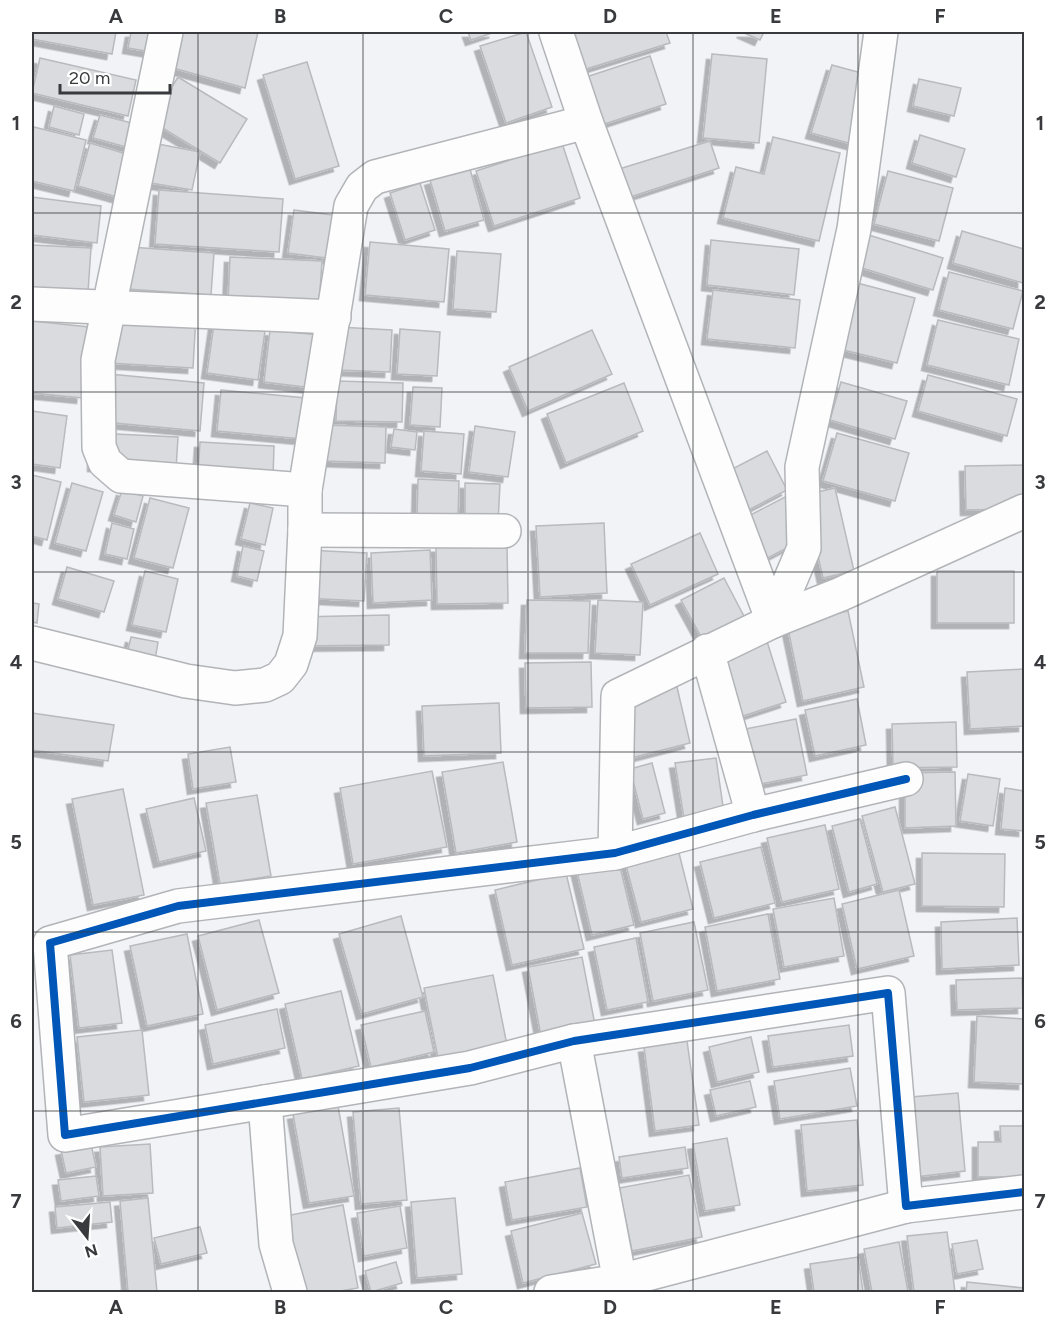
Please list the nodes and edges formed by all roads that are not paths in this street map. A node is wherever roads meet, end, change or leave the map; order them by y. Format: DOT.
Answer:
graph roads {
  1 [pos="166,32"];
  2 [pos="556,32"];
  3 [pos="881,32"];
  4 [pos="586,122"];
  5 [pos="32,304"];
  6 [pos="108,306"];
  7 [pos="334,317"];
  8 [pos="305,490"];
  9 [pos="1024,511"];
  10 [pos="305,530"];
  11 [pos="504,531"];
  12 [pos="773,621"];
  13 [pos="32,643"];
  14 [pos="707,651"];
  15 [pos="906,779"];
  16 [pos="753,815"];
  17 [pos="615,854"];
  18 [pos="41,942"];
  19 [pos="574,1041"];
  20 [pos="265,1102"];
  21 [pos="1024,1192"];
  22 [pos="906,1206"];
  23 [pos="621,1287"];
  24 [pos="290,1293"];
  25 [pos="551,1293"];
  1 -- 6 [label="street"];
  2 -- 4 [label="street"];
  3 -- 12 [label="street"];
  4 -- 7 [label="street"];
  4 -- 12 [label="street"];
  5 -- 6 [label="street"];
  6 -- 7 [label="street"];
  6 -- 8 [label="street"];
  7 -- 8 [label="street"];
  8 -- 10 [label="street"];
  9 -- 12 [label="street"];
  10 -- 11 [label="street"];
  10 -- 13 [label="street"];
  12 -- 14 [label="street"];
  14 -- 16 [label="street"];
  14 -- 17 [label="street"];
  15 -- 16 [label="street"];
  16 -- 17 [label="street"];
  17 -- 18 [label="street"];
  18 -- 20 [label="street"];
  19 -- 20 [label="street"];
  19 -- 22 [label="street"];
  19 -- 23 [label="street"];
  20 -- 24 [label="street"];
  21 -- 22 [label="street"];
  22 -- 23 [label="street"];
  23 -- 25 [label="street"];
}
